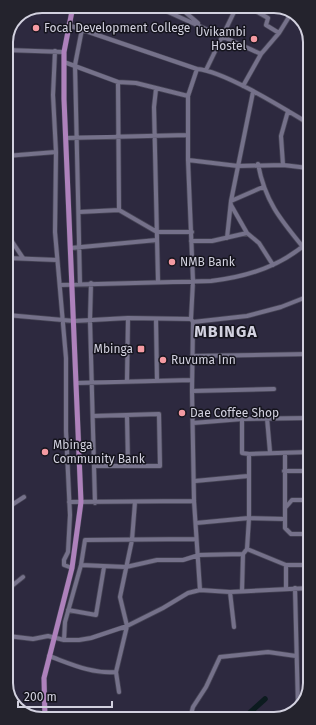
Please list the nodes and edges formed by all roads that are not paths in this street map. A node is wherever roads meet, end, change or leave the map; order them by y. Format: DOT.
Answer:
graph roads {
  1 [pos="71,13"];
  2 [pos="171,13"];
  3 [pos="186,13"];
  4 [pos="234,13"];
  5 [pos="259,13"];
  6 [pos="289,17"];
  7 [pos="68,25"];
  8 [pos="202,27"];
  9 [pos="82,29"];
  10 [pos="279,33"];
  11 [pos="223,36"];
  12 [pos="13,50"];
  13 [pos="55,51"];
  14 [pos="64,52"];
  15 [pos="261,54"];
  16 [pos="64,62"];
  17 [pos="75,65"];
  18 [pos="196,69"];
  19 [pos="206,70"];
  20 [pos="118,82"];
  21 [pos="242,86"];
  22 [pos="156,89"];
  23 [pos="253,92"];
  24 [pos="188,96"];
  25 [pos="288,111"];
  26 [pos="303,120"];
  27 [pos="155,135"];
  28 [pos="188,135"];
  29 [pos="66,138"];
  30 [pos="76,138"];
  31 [pos="118,138"];
  32 [pos="56,152"];
  33 [pos="13,155"];
  34 [pos="188,160"];
  35 [pos="258,164"];
  36 [pos="283,165"];
  37 [pos="238,166"];
  38 [pos="303,167"];
  39 [pos="263,187"];
  40 [pos="231,202"];
  41 [pos="119,210"];
  42 [pos="79,212"];
  43 [pos="157,232"];
  44 [pos="192,232"];
  45 [pos="247,232"];
  46 [pos="227,238"];
  47 [pos="157,240"];
  48 [pos="191,241"];
  49 [pos="13,243"];
  50 [pos="80,246"];
  51 [pos="303,246"];
  52 [pos="71,248"];
  53 [pos="13,258"];
  54 [pos="23,258"];
  55 [pos="57,260"];
  56 [pos="273,265"];
  57 [pos="158,281"];
  58 [pos="193,281"];
  59 [pos="72,284"];
  60 [pos="80,284"];
  61 [pos="91,284"];
  62 [pos="60,285"];
  63 [pos="303,298"];
  64 [pos="13,316"];
  65 [pos="128,318"];
  66 [pos="156,319"];
  67 [pos="64,320"];
  68 [pos="90,320"];
  69 [pos="74,321"];
  70 [pos="192,321"];
  71 [pos="303,354"];
  72 [pos="192,356"];
  73 [pos="192,380"];
  74 [pos="127,381"];
  75 [pos="157,381"];
  76 [pos="92,382"];
  77 [pos="77,383"];
  78 [pos="274,389"];
  79 [pos="192,391"];
  80 [pos="127,415"];
  81 [pos="93,416"];
  82 [pos="267,418"];
  83 [pos="303,418"];
  84 [pos="242,419"];
  85 [pos="193,423"];
  86 [pos="270,452"];
  87 [pos="303,452"];
  88 [pos="285,453"];
  89 [pos="249,454"];
  90 [pos="128,465"];
  91 [pos="94,466"];
  92 [pos="284,471"];
  93 [pos="303,471"];
  94 [pos="248,476"];
  95 [pos="195,481"];
  96 [pos="24,497"];
  97 [pos="303,500"];
  98 [pos="194,501"];
  99 [pos="69,502"];
  100 [pos="82,502"];
  101 [pos="135,502"];
  102 [pos="95,503"];
  103 [pos="13,504"];
  104 [pos="285,508"];
  105 [pos="249,518"];
  106 [pos="285,519"];
  107 [pos="196,523"];
  108 [pos="303,534"];
  109 [pos="132,540"];
  110 [pos="196,540"];
  111 [pos="247,549"];
  112 [pos="243,554"];
  113 [pos="199,555"];
  114 [pos="81,565"];
  115 [pos="286,565"];
  116 [pos="303,565"];
  117 [pos="104,567"];
  118 [pos="72,568"];
  119 [pos="126,568"];
  120 [pos="23,577"];
  121 [pos="13,585"];
  122 [pos="296,588"];
  123 [pos="303,588"];
  124 [pos="286,589"];
  125 [pos="200,590"];
  126 [pos="242,591"];
  127 [pos="230,592"];
  128 [pos="68,610"];
  129 [pos="127,626"];
  130 [pos="234,627"];
  131 [pos="13,637"];
  132 [pos="54,637"];
  133 [pos="64,640"];
  134 [pos="49,656"];
  135 [pos="296,656"];
  136 [pos="116,672"];
  137 [pos="119,692"];
  138 [pos="298,699"];
  139 [pos="45,712"];
  140 [pos="192,712"];
  1 -- 7 [label="main road"];
  2 -- 8 [label="street"];
  3 -- 8 [label="street"];
  4 -- 11 [label="street"];
  5 -- 10 [label="street"];
  6 -- 10 [label="street"];
  7 -- 9 [label="street"];
  7 -- 14 [label="main road"];
  8 -- 11 [label="street"];
  9 -- 17 [label="street"];
  9 -- 18 [label="street"];
  10 -- 15 [label="street"];
  11 -- 15 [label="street"];
  11 -- 19 [label="street"];
  12 -- 13 [label="street"];
  13 -- 14 [label="street"];
  13 -- 32 [label="street"];
  14 -- 16 [label="main road"];
  15 -- 21 [label="street"];
  16 -- 17 [label="street"];
  16 -- 29 [label="main road"];
  17 -- 20 [label="street"];
  17 -- 30 [label="street"];
  18 -- 19 [label="street"];
  18 -- 24 [label="street"];
  19 -- 21 [label="street"];
  20 -- 22 [label="street"];
  20 -- 31 [label="street"];
  21 -- 23 [label="street"];
  22 -- 24 [label="street"];
  22 -- 27 [label="street"];
  23 -- 25 [label="street"];
  23 -- 37 [label="street"];
  24 -- 28 [label="street"];
  25 -- 26 [label="street"];
  25 -- 36 [label="street"];
  27 -- 28 [label="street"];
  27 -- 31 [label="street"];
  27 -- 43 [label="street"];
  28 -- 34 [label="street"];
  29 -- 30 [label="street"];
  29 -- 52 [label="main road"];
  30 -- 31 [label="street"];
  30 -- 42 [label="street"];
  31 -- 41 [label="street"];
  32 -- 33 [label="street"];
  32 -- 55 [label="street"];
  34 -- 37 [label="street"];
  34 -- 44 [label="street"];
  35 -- 36 [label="street"];
  35 -- 37 [label="street"];
  35 -- 39 [label="street"];
  36 -- 38 [label="street"];
  37 -- 40 [label="street"];
  39 -- 40 [label="street"];
  39 -- 51 [label="street"];
  40 -- 45 [label="street"];
  40 -- 46 [label="street"];
  41 -- 42 [label="street"];
  41 -- 43 [label="street"];
  42 -- 50 [label="street"];
  43 -- 44 [label="street"];
  43 -- 47 [label="street"];
  44 -- 48 [label="street"];
  45 -- 46 [label="street"];
  45 -- 56 [label="street"];
  46 -- 48 [label="street"];
  47 -- 50 [label="street"];
  47 -- 57 [label="street"];
  48 -- 58 [label="street"];
  49 -- 54 [label="street"];
  50 -- 52 [label="street"];
  50 -- 60 [label="street"];
  51 -- 56 [label="street"];
  52 -- 59 [label="main road"];
  53 -- 54 [label="street"];
  54 -- 55 [label="street"];
  55 -- 62 [label="street"];
  56 -- 58 [label="street"];
  57 -- 58 [label="street"];
  57 -- 61 [label="street"];
  58 -- 70 [label="street"];
  59 -- 60 [label="street"];
  59 -- 62 [label="street"];
  59 -- 69 [label="main road"];
  60 -- 61 [label="street"];
  61 -- 68 [label="street"];
  62 -- 67 [label="street"];
  63 -- 70 [label="street"];
  64 -- 67 [label="street"];
  65 -- 66 [label="street"];
  65 -- 68 [label="street"];
  65 -- 74 [label="street"];
  66 -- 70 [label="street"];
  66 -- 75 [label="street"];
  67 -- 69 [label="street"];
  67 -- 99 [label="street"];
  68 -- 69 [label="street"];
  68 -- 76 [label="street"];
  69 -- 77 [label="main road"];
  70 -- 72 [label="street"];
  71 -- 72 [label="street"];
  72 -- 73 [label="street"];
  73 -- 75 [label="street"];
  73 -- 79 [label="street"];
  74 -- 75 [label="street"];
  74 -- 76 [label="street"];
  76 -- 77 [label="street"];
  76 -- 81 [label="street"];
  77 -- 100 [label="main road"];
  78 -- 79 [label="street"];
  79 -- 85 [label="street"];
  80 -- 81 [label="street"];
  80 -- 90 [label="street"];
  80 -- 90 [label="street"];
  81 -- 91 [label="street"];
  82 -- 83 [label="street"];
  82 -- 84 [label="street"];
  82 -- 86 [label="street"];
  84 -- 85 [label="street"];
  84 -- 89 [label="street"];
  85 -- 95 [label="street"];
  86 -- 88 [label="street"];
  86 -- 89 [label="street"];
  87 -- 88 [label="street"];
  88 -- 92 [label="street"];
  89 -- 94 [label="street"];
  90 -- 91 [label="street"];
  91 -- 102 [label="street"];
  92 -- 93 [label="street"];
  92 -- 104 [label="street"];
  94 -- 95 [label="street"];
  94 -- 105 [label="street"];
  95 -- 98 [label="street"];
  96 -- 103 [label="street"];
  97 -- 104 [label="street"];
  98 -- 101 [label="street"];
  98 -- 107 [label="street"];
  99 -- 100 [label="street"];
  99 -- 118 [label="street"];
  100 -- 102 [label="street"];
  100 -- 118 [label="main road"];
  101 -- 102 [label="street"];
  101 -- 109 [label="street"];
  104 -- 106 [label="street"];
  105 -- 106 [label="street"];
  105 -- 107 [label="street"];
  105 -- 111 [label="street"];
  106 -- 108 [label="street"];
  107 -- 110 [label="street"];
  109 -- 110 [label="street"];
  109 -- 114 [label="street"];
  109 -- 119 [label="street"];
  110 -- 113 [label="street"];
  111 -- 112 [label="street"];
  111 -- 115 [label="street"];
  112 -- 113 [label="street"];
  112 -- 126 [label="street"];
  113 -- 119 [label="street"];
  113 -- 125 [label="street"];
  114 -- 117 [label="street"];
  114 -- 128 [label="street"];
  115 -- 116 [label="street"];
  115 -- 124 [label="street"];
  117 -- 119 [label="street"];
  117 -- 128 [label="street"];
  118 -- 132 [label="main road"];
  119 -- 129 [label="street"];
  120 -- 121 [label="street"];
  122 -- 123 [label="street"];
  122 -- 124 [label="street"];
  122 -- 135 [label="street"];
  124 -- 126 [label="street"];
  125 -- 127 [label="street"];
  125 -- 129 [label="street"];
  126 -- 127 [label="street"];
  127 -- 130 [label="street"];
  128 -- 133 [label="street"];
  129 -- 133 [label="street"];
  129 -- 136 [label="street"];
  131 -- 132 [label="street"];
  132 -- 133 [label="street"];
  132 -- 134 [label="main road"];
  134 -- 136 [label="street"];
  134 -- 139 [label="main road"];
  135 -- 138 [label="street"];
  135 -- 140 [label="street"];
  136 -- 137 [label="street"];
}
